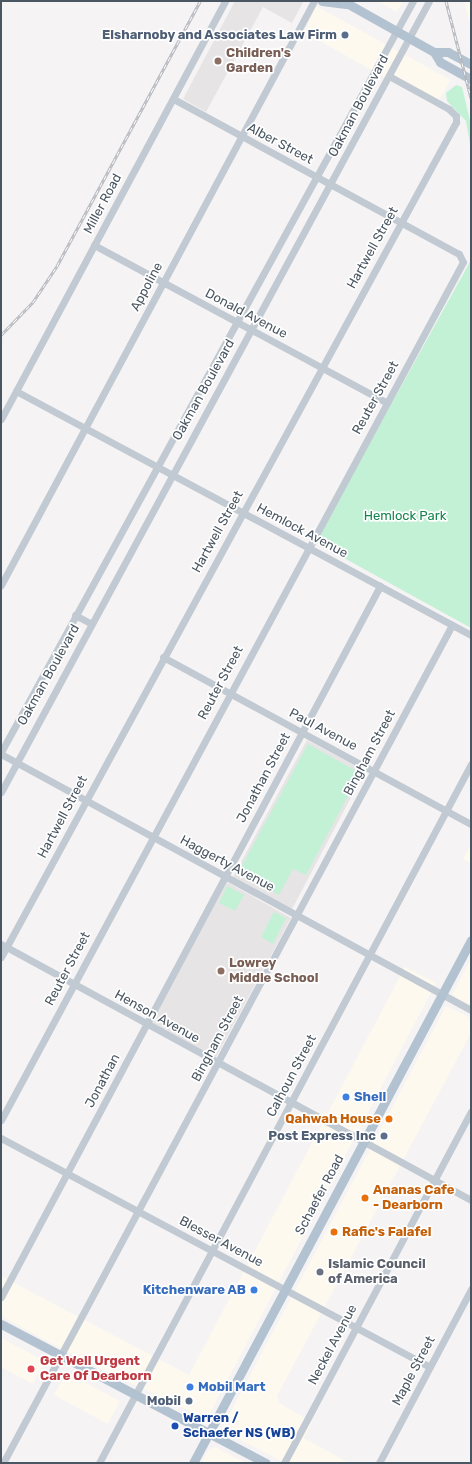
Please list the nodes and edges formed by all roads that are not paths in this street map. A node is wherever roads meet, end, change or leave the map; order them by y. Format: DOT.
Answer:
graph roads {
  1 [pos="226,1"];
  2 [pos="314,1"];
  3 [pos="322,1"];
  4 [pos="413,1"];
  5 [pos="429,1"];
  6 [pos="345,3"];
  7 [pos="396,31"];
  8 [pos="409,38"];
  9 [pos="434,52"];
  10 [pos="471,64"];
  11 [pos="389,76"];
  12 [pos="471,79"];
  13 [pos="173,100"];
  14 [pos="241,137"];
  15 [pos="316,177"];
  16 [pos="330,185"];
  17 [pos="401,223"];
  18 [pos="94,245"];
  19 [pos="463,259"];
  20 [pos="163,282"];
  21 [pos="236,322"];
  22 [pos="251,330"];
  23 [pos="321,368"];
  24 [pos="16,391"];
  25 [pos="387,403"];
  26 [pos="1,419"];
  27 [pos="85,428"];
  28 [pos="157,467"];
  29 [pos="171,475"];
  30 [pos="242,513"];
  31 [pos="308,548"];
  32 [pos="1,585"];
  33 [pos="380,586"];
  34 [pos="75,615"];
  35 [pos="90,623"];
  36 [pos="452,625"];
  37 [pos="471,635"];
  38 [pos="163,657"];
  39 [pos="229,693"];
  40 [pos="302,732"];
  41 [pos="1,753"];
  42 [pos="15,762"];
  43 [pos="471,764"];
  44 [pos="374,771"];
  45 [pos="1,792"];
  46 [pos="86,800"];
  47 [pos="446,810"];
  48 [pos="471,824"];
  49 [pos="151,837"];
  50 [pos="224,876"];
  51 [pos="297,916"];
  52 [pos="471,940"];
  53 [pos="4,946"];
  54 [pos="370,955"];
  55 [pos="1,957"];
  56 [pos="74,984"];
  57 [pos="442,994"];
  58 [pos="471,1010"];
  59 [pos="146,1026"];
  60 [pos="218,1065"];
  61 [pos="291,1103"];
  62 [pos="471,1112"];
  63 [pos="1,1120"];
  64 [pos="1,1138"];
  65 [pos="364,1142"];
  66 [pos="68,1174"];
  67 [pos="435,1180"];
  68 [pos="471,1200"];
  69 [pos="140,1212"];
  70 [pos="212,1251"];
  71 [pos="471,1289"];
  72 [pos="285,1290"];
  73 [pos="1,1297"];
  74 [pos="1,1324"];
  75 [pos="356,1327"];
  76 [pos="62,1356"];
  77 [pos="430,1367"];
  78 [pos="135,1394"];
  79 [pos="209,1432"];
  80 [pos="3,1463"];
  81 [pos="99,1463"];
  82 [pos="193,1463"];
  83 [pos="266,1463"];
  84 [pos="284,1463"];
  85 [pos="379,1463"];
  1 -- 13 [label="street, Miller Road"];
  2 -- 14 [label="street, Appoline"];
  3 -- 6 [label="main road"];
  4 -- 7 [label="street, Oakman Boulevard"];
  5 -- 8 [label="street, Oakman Boulevard"];
  6 -- 7 [label="main road"];
  7 -- 8 [label="main road"];
  7 -- 15 [label="street, Oakman Boulevard"];
  8 -- 9 [label="main road"];
  8 -- 11 [label="street, Oakman Boulevard"];
  9 -- 10 [label="main road"];
  9 -- 12 [label="main road"];
  11 -- 16 [label="street, Oakman Boulevard"];
  11 -- 17 [label="street, Hartwell Street"];
  13 -- 14 [label="street, Alber Street"];
  13 -- 18 [label="street, Miller Road"];
  14 -- 15 [label="street, Alber Street"];
  14 -- 20 [label="street, Appoline"];
  15 -- 16 [label="street, Alber Street"];
  15 -- 21 [label="street, Oakman Boulevard"];
  16 -- 17 [label="street, Alber Street"];
  16 -- 22 [label="street, Oakman Boulevard"];
  17 -- 19 [label="street, Alber Street"];
  17 -- 23 [label="street, Hartwell Street"];
  18 -- 20 [label="street, Donald Avenue"];
  18 -- 24 [label="street, Miller Road"];
  19 -- 25 [label="street, Reuter Street"];
  20 -- 21 [label="street, Donald Avenue"];
  20 -- 27 [label="street, Appoline"];
  21 -- 22 [label="street, Donald Avenue"];
  21 -- 28 [label="street, Oakman Boulevard"];
  22 -- 23 [label="street, Donald Avenue"];
  22 -- 29 [label="street, Oakman Boulevard"];
  23 -- 25 [label="street, Donald Avenue"];
  23 -- 30 [label="street, Hartwell Street"];
  24 -- 26 [label="street, Miller Road"];
  24 -- 27 [label="street, Hemlock Avenue"];
  25 -- 31 [label="street, Reuter Street"];
  27 -- 28 [label="street, Hemlock Avenue"];
  27 -- 32 [label="street, Appoline"];
  28 -- 29 [label="street, Hemlock Avenue"];
  28 -- 34 [label="street, Oakman Boulevard"];
  29 -- 30 [label="street, Hemlock Avenue"];
  29 -- 35 [label="street, Oakman Boulevard"];
  30 -- 31 [label="street, Hemlock Avenue"];
  30 -- 38 [label="street, Hartwell Street"];
  31 -- 33 [label="street, Hemlock Avenue"];
  31 -- 39 [label="street, Reuter Street"];
  33 -- 36 [label="street, Hemlock Avenue"];
  33 -- 40 [label="street, Jonathan Street"];
  34 -- 35 [label="street"];
  34 -- 41 [label="street, Oakman Boulevard"];
  35 -- 42 [label="street, Oakman Boulevard"];
  36 -- 37 [label="street, Hemlock Avenue"];
  36 -- 44 [label="street, Bingham Street"];
  38 -- 39 [label="street, Paul Avenue"];
  38 -- 46 [label="street, Hartwell Street"];
  39 -- 40 [label="street, Paul Avenue"];
  39 -- 49 [label="street, Reuter Street"];
  40 -- 44 [label="street, Paul Avenue"];
  40 -- 50 [label="street, Jonathan Street"];
  41 -- 42 [label="street, Haggerty Avenue"];
  42 -- 45 [label="street, Oakman Boulevard"];
  42 -- 46 [label="street, Haggerty Avenue"];
  43 -- 47 [label="street, Calhoun Street"];
  44 -- 47 [label="street, Paul Avenue"];
  44 -- 51 [label="street, Bingham Street"];
  46 -- 49 [label="street, Haggerty Avenue"];
  46 -- 53 [label="street, Hartwell Street"];
  47 -- 48 [label="street, Paul Avenue"];
  47 -- 54 [label="street, Calhoun Street"];
  49 -- 50 [label="street, Haggerty Avenue"];
  49 -- 56 [label="street, Reuter Street"];
  50 -- 51 [label="street, Haggerty Avenue"];
  50 -- 59 [label="street, Jonathan"];
  51 -- 54 [label="street, Haggerty Avenue"];
  51 -- 60 [label="street, Bingham Street"];
  52 -- 57 [label="main road, Schaefer Road"];
  53 -- 55 [label="street, Hartwell Street"];
  53 -- 56 [label="street, Henson Avenue"];
  54 -- 57 [label="street, Haggerty Avenue"];
  54 -- 61 [label="street, Calhoun Street"];
  56 -- 59 [label="street, Henson Avenue"];
  56 -- 63 [label="street, Reuter Street"];
  57 -- 58 [label="street, Haggerty Avenue"];
  57 -- 65 [label="main road, Schaefer Road"];
  59 -- 60 [label="street, Henson Avenue"];
  59 -- 66 [label="street, Jonathan"];
  60 -- 61 [label="street, Henson Avenue"];
  60 -- 69 [label="street, Bingham Street"];
  61 -- 65 [label="street, Henson Avenue"];
  61 -- 70 [label="street, Calhoun Street"];
  62 -- 67 [label="street, Neckel Avenue"];
  64 -- 66 [label="street, Blesser Avenue"];
  65 -- 67 [label="street, Henson Avenue"];
  65 -- 72 [label="main road, Schaefer Road"];
  66 -- 69 [label="street, Blesser Avenue"];
  66 -- 73 [label="street, Jonathan"];
  67 -- 68 [label="street, Henson Avenue"];
  67 -- 75 [label="street, Neckel Avenue"];
  69 -- 70 [label="street, Blesser Avenue"];
  69 -- 76 [label="street, Bingham Street"];
  70 -- 72 [label="street, Blesser Avenue"];
  70 -- 78 [label="street, Calhoun Street"];
  71 -- 77 [label="street, Maple Street"];
  72 -- 75 [label="street, Blesser Avenue"];
  72 -- 79 [label="main road, Schaefer Road"];
  74 -- 76 [label="main road"];
  75 -- 77 [label="street, Blesser Avenue"];
  75 -- 84 [label="street, Neckel Avenue"];
  76 -- 78 [label="main road"];
  76 -- 80 [label="street, Bingham Street"];
  77 -- 85 [label="street, Maple Street"];
  78 -- 79 [label="main road"];
  78 -- 81 [label="street, Calhoun Street"];
  79 -- 82 [label="main road, Schaefer Road"];
  79 -- 83 [label="main road"];
}
